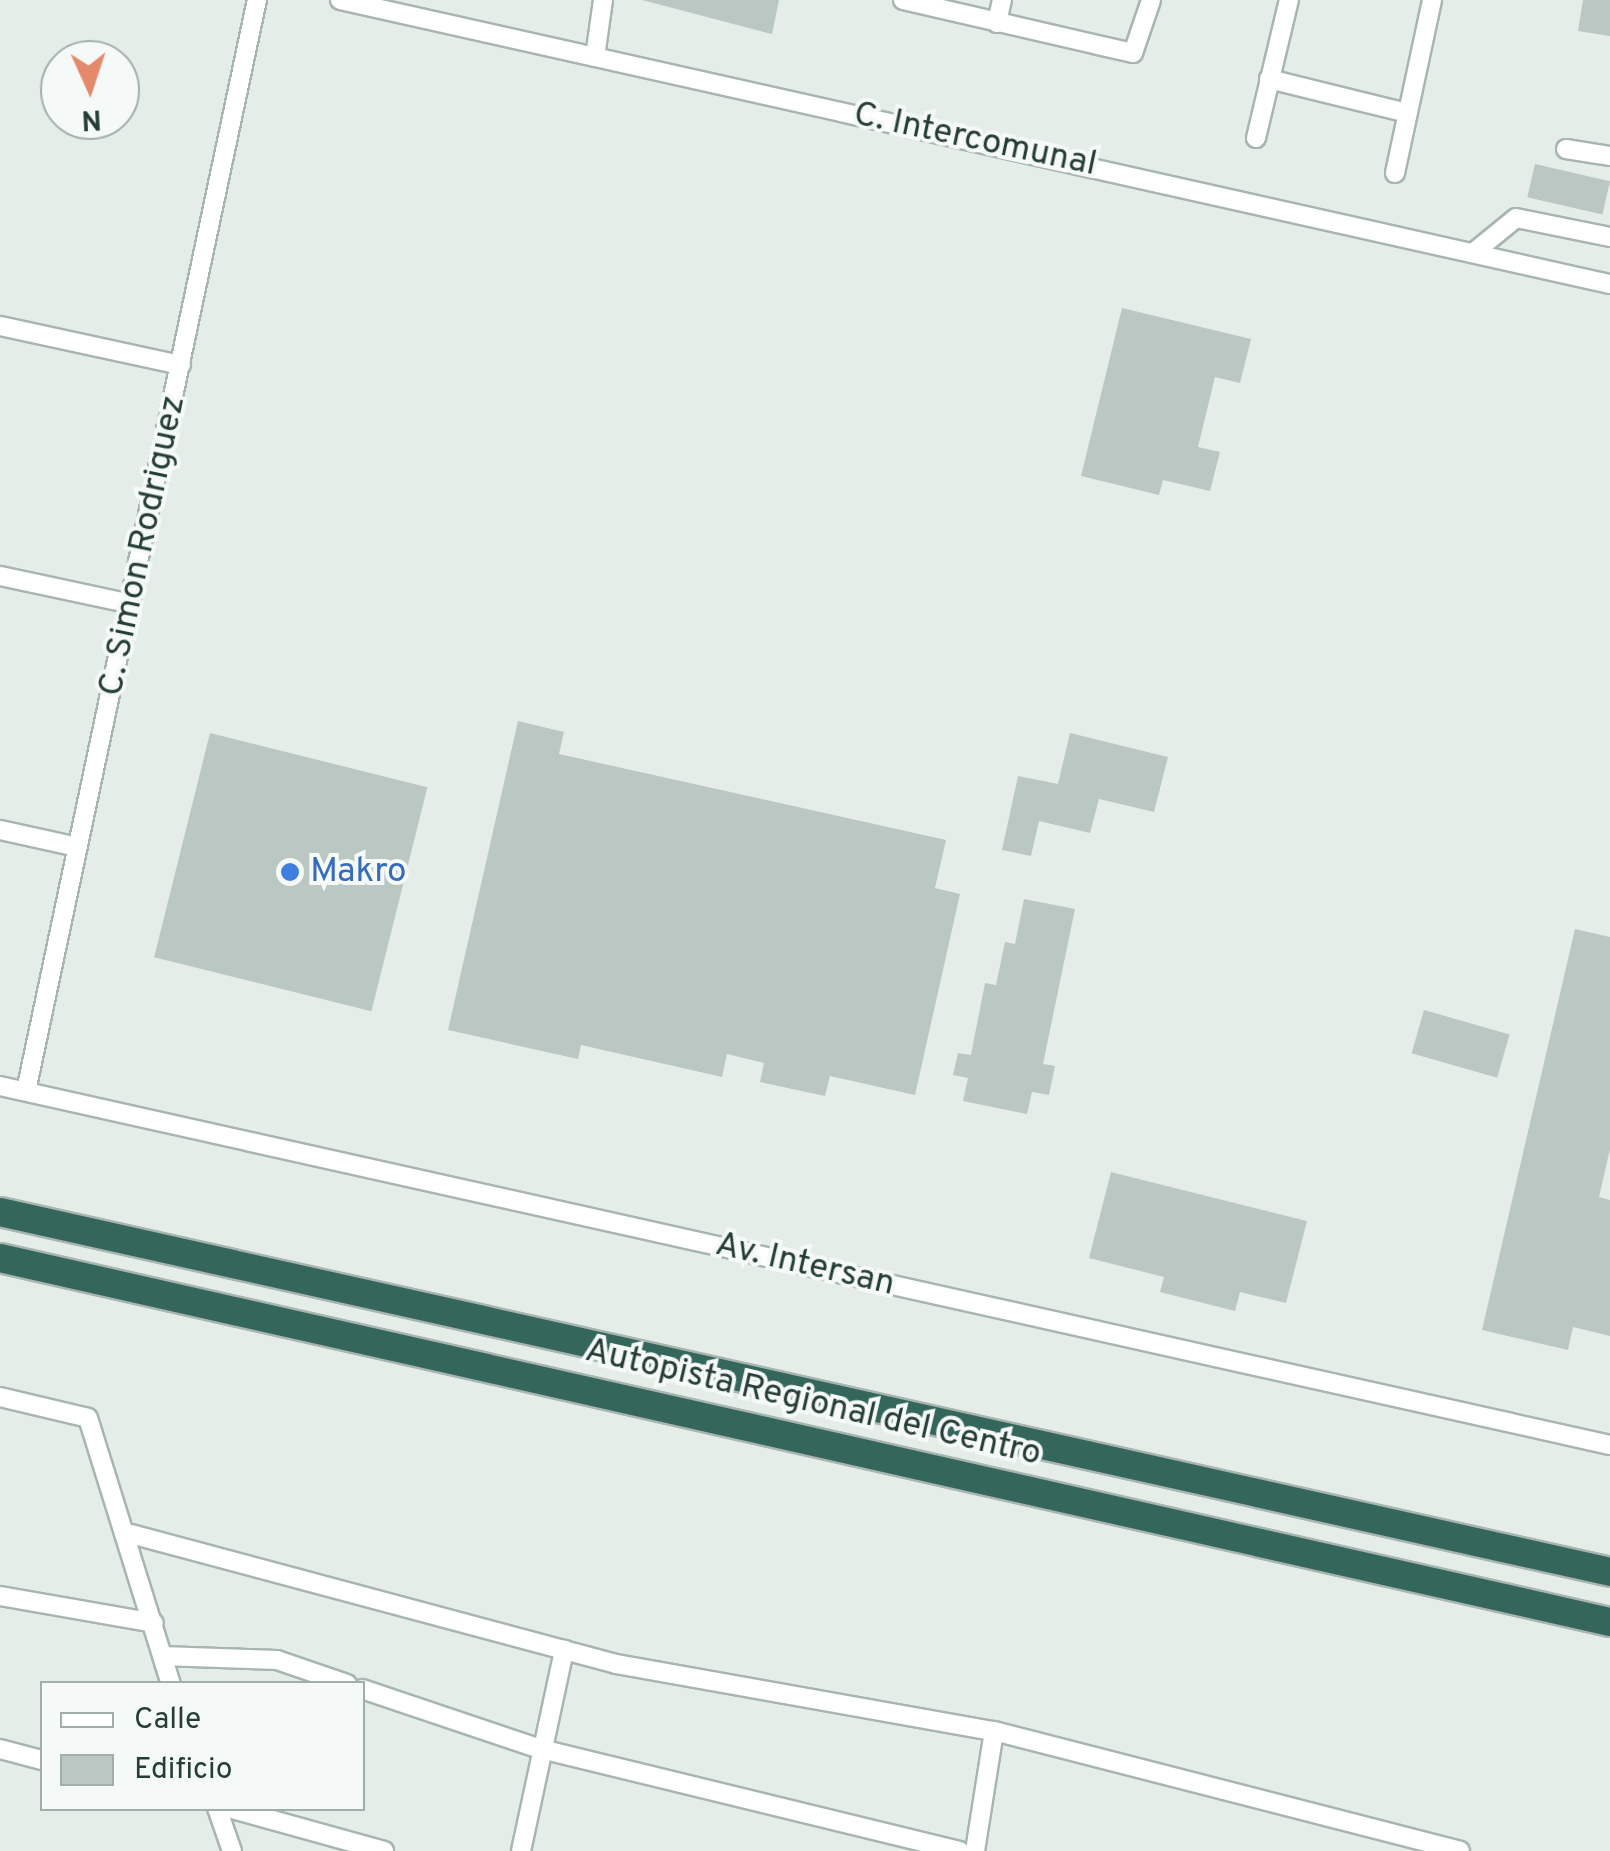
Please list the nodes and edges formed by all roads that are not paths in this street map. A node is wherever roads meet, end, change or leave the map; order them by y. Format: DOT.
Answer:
graph roads {
  1 [pos="257,0"];
  2 [pos="340,0"];
  3 [pos="603,0"];
  4 [pos="903,0"];
  5 [pos="1002,0"];
  6 [pos="1151,0"];
  7 [pos="1289,0"];
  8 [pos="1432,0"];
  9 [pos="369,3"];
  10 [pos="997,23"];
  11 [pos="595,57"];
  12 [pos="1269,79"];
  13 [pos="1408,113"];
  14 [pos="1256,138"];
  15 [pos="1566,149"];
  16 [pos="1610,156"];
  17 [pos="1394,173"];
  18 [pos="1610,237"];
  19 [pos="1473,253"];
  20 [pos="1610,284"];
  21 [pos="0,326"];
  22 [pos="181,365"];
  23 [pos="0,576"];
  24 [pos="132,604"];
  25 [pos="0,830"];
  26 [pos="77,847"];
  27 [pos="0,1086"];
  28 [pos="26,1091"];
  29 [pos="0,1212"];
  30 [pos="0,1258"];
  31 [pos="0,1397"];
  32 [pos="1610,1445"];
  33 [pos="132,1534"];
  34 [pos="1610,1572"];
  35 [pos="0,1596"];
  36 [pos="1610,1622"];
  37 [pos="154,1623"];
  38 [pos="564,1650"];
  39 [pos="162,1656"];
  40 [pos="170,1681"];
  41 [pos="338,1681"];
  42 [pos="365,1690"];
  43 [pos="994,1731"];
  44 [pos="537,1748"];
  45 [pos="0,1750"];
  46 [pos="40,1760"];
  47 [pos="218,1811"];
  48 [pos="240,1811"];
  49 [pos="232,1851"];
  50 [pos="384,1851"];
  51 [pos="521,1851"];
  52 [pos="960,1851"];
  53 [pos="974,1851"];
  54 [pos="1460,1851"];
  1 -- 22 [label="street, C. Simon Rodriguez"];
  2 -- 9 [label="street, C. Intercomunal"];
  3 -- 11 [label="street"];
  4 -- 10 [label="street"];
  5 -- 10 [label="street"];
  6 -- 10 [label="street"];
  7 -- 12 [label="street"];
  8 -- 13 [label="street"];
  9 -- 11 [label="street, C. Intercomunal"];
  11 -- 19 [label="street, C. Intercomunal"];
  12 -- 13 [label="street"];
  12 -- 14 [label="street"];
  13 -- 17 [label="street"];
  15 -- 16 [label="street"];
  18 -- 19 [label="street"];
  19 -- 20 [label="street, C. Intercomunal"];
  21 -- 22 [label="street"];
  22 -- 24 [label="street, C. Simon Rodriguez"];
  23 -- 24 [label="street"];
  24 -- 26 [label="street, C. Simon Rodriguez"];
  25 -- 26 [label="street"];
  26 -- 28 [label="street, C. Simon Rodriguez"];
  27 -- 28 [label="street, Av. Intersan"];
  28 -- 32 [label="street, Av. Intersan"];
  29 -- 34 [label="highway, Autopista Regional del Centro"];
  30 -- 36 [label="highway, Autopista Regional del Centro"];
  31 -- 33 [label="street"];
  33 -- 37 [label="street"];
  33 -- 38 [label="street"];
  35 -- 37 [label="street"];
  37 -- 39 [label="street"];
  38 -- 43 [label="street"];
  38 -- 44 [label="street"];
  39 -- 40 [label="street"];
  39 -- 41 [label="street"];
  42 -- 44 [label="street"];
  43 -- 53 [label="street"];
  43 -- 54 [label="street"];
  44 -- 51 [label="street"];
  44 -- 52 [label="street"];
  45 -- 46 [label="street"];
  47 -- 49 [label="street"];
  48 -- 50 [label="street"];
}
